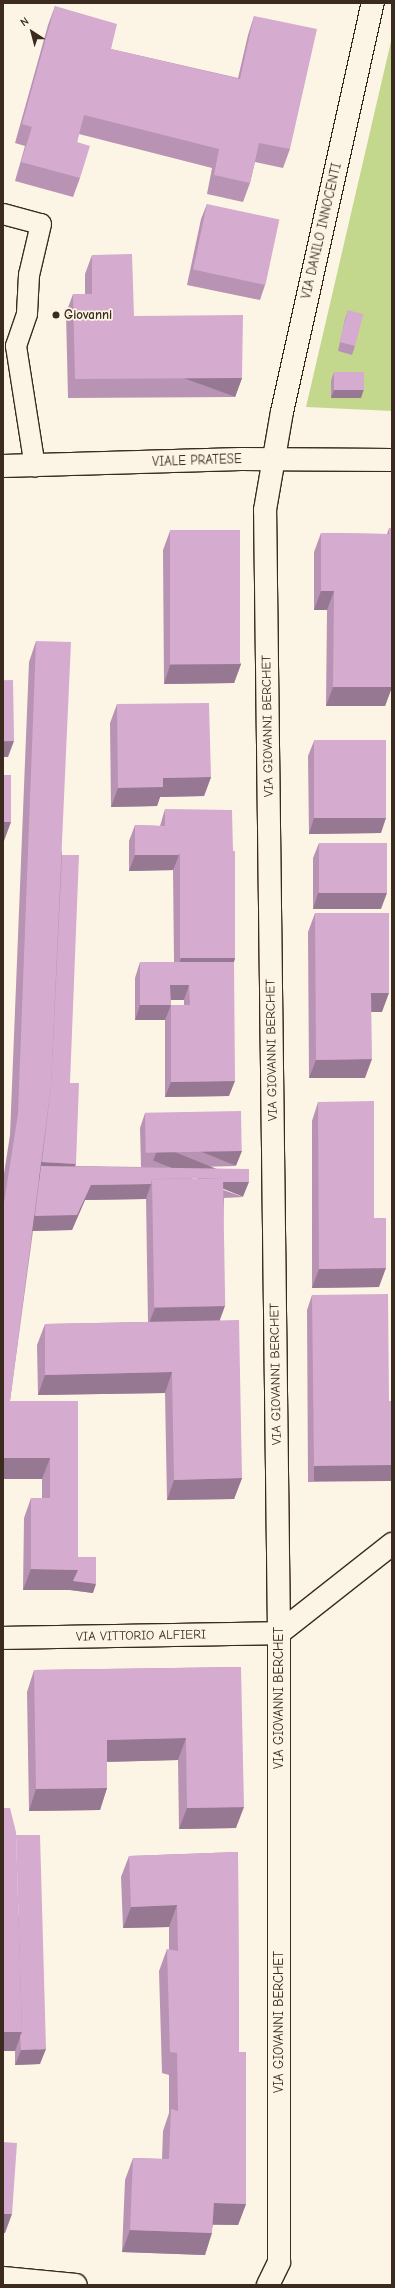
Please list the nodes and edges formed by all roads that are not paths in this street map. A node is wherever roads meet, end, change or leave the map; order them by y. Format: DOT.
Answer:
graph roads {
  1 [pos="373,3"];
  2 [pos="3,214"];
  3 [pos="273,460"];
  4 [pos="392,460"];
  5 [pos="3,466"];
  6 [pos="35,467"];
  7 [pos="392,1544"];
  8 [pos="279,1633"];
  9 [pos="3,1638"];
  10 [pos="3,2278"];
  11 [pos="76,2285"];
  12 [pos="268,2285"];
  1 -- 3 [label="street, VIA DANILO INNOCENTI"];
  2 -- 6 [label="lane"];
  3 -- 4 [label="street, VIALE PRATESE"];
  3 -- 6 [label="street, VIALE PRATESE"];
  3 -- 8 [label="street, VIA GIOVANNI BERCHET"];
  5 -- 6 [label="street, VIALE PRATESE"];
  7 -- 8 [label="street"];
  8 -- 9 [label="street, VIA VITTORIO ALFIERI"];
  8 -- 12 [label="street, VIA GIOVANNI BERCHET"];
  10 -- 11 [label="street"];
}
